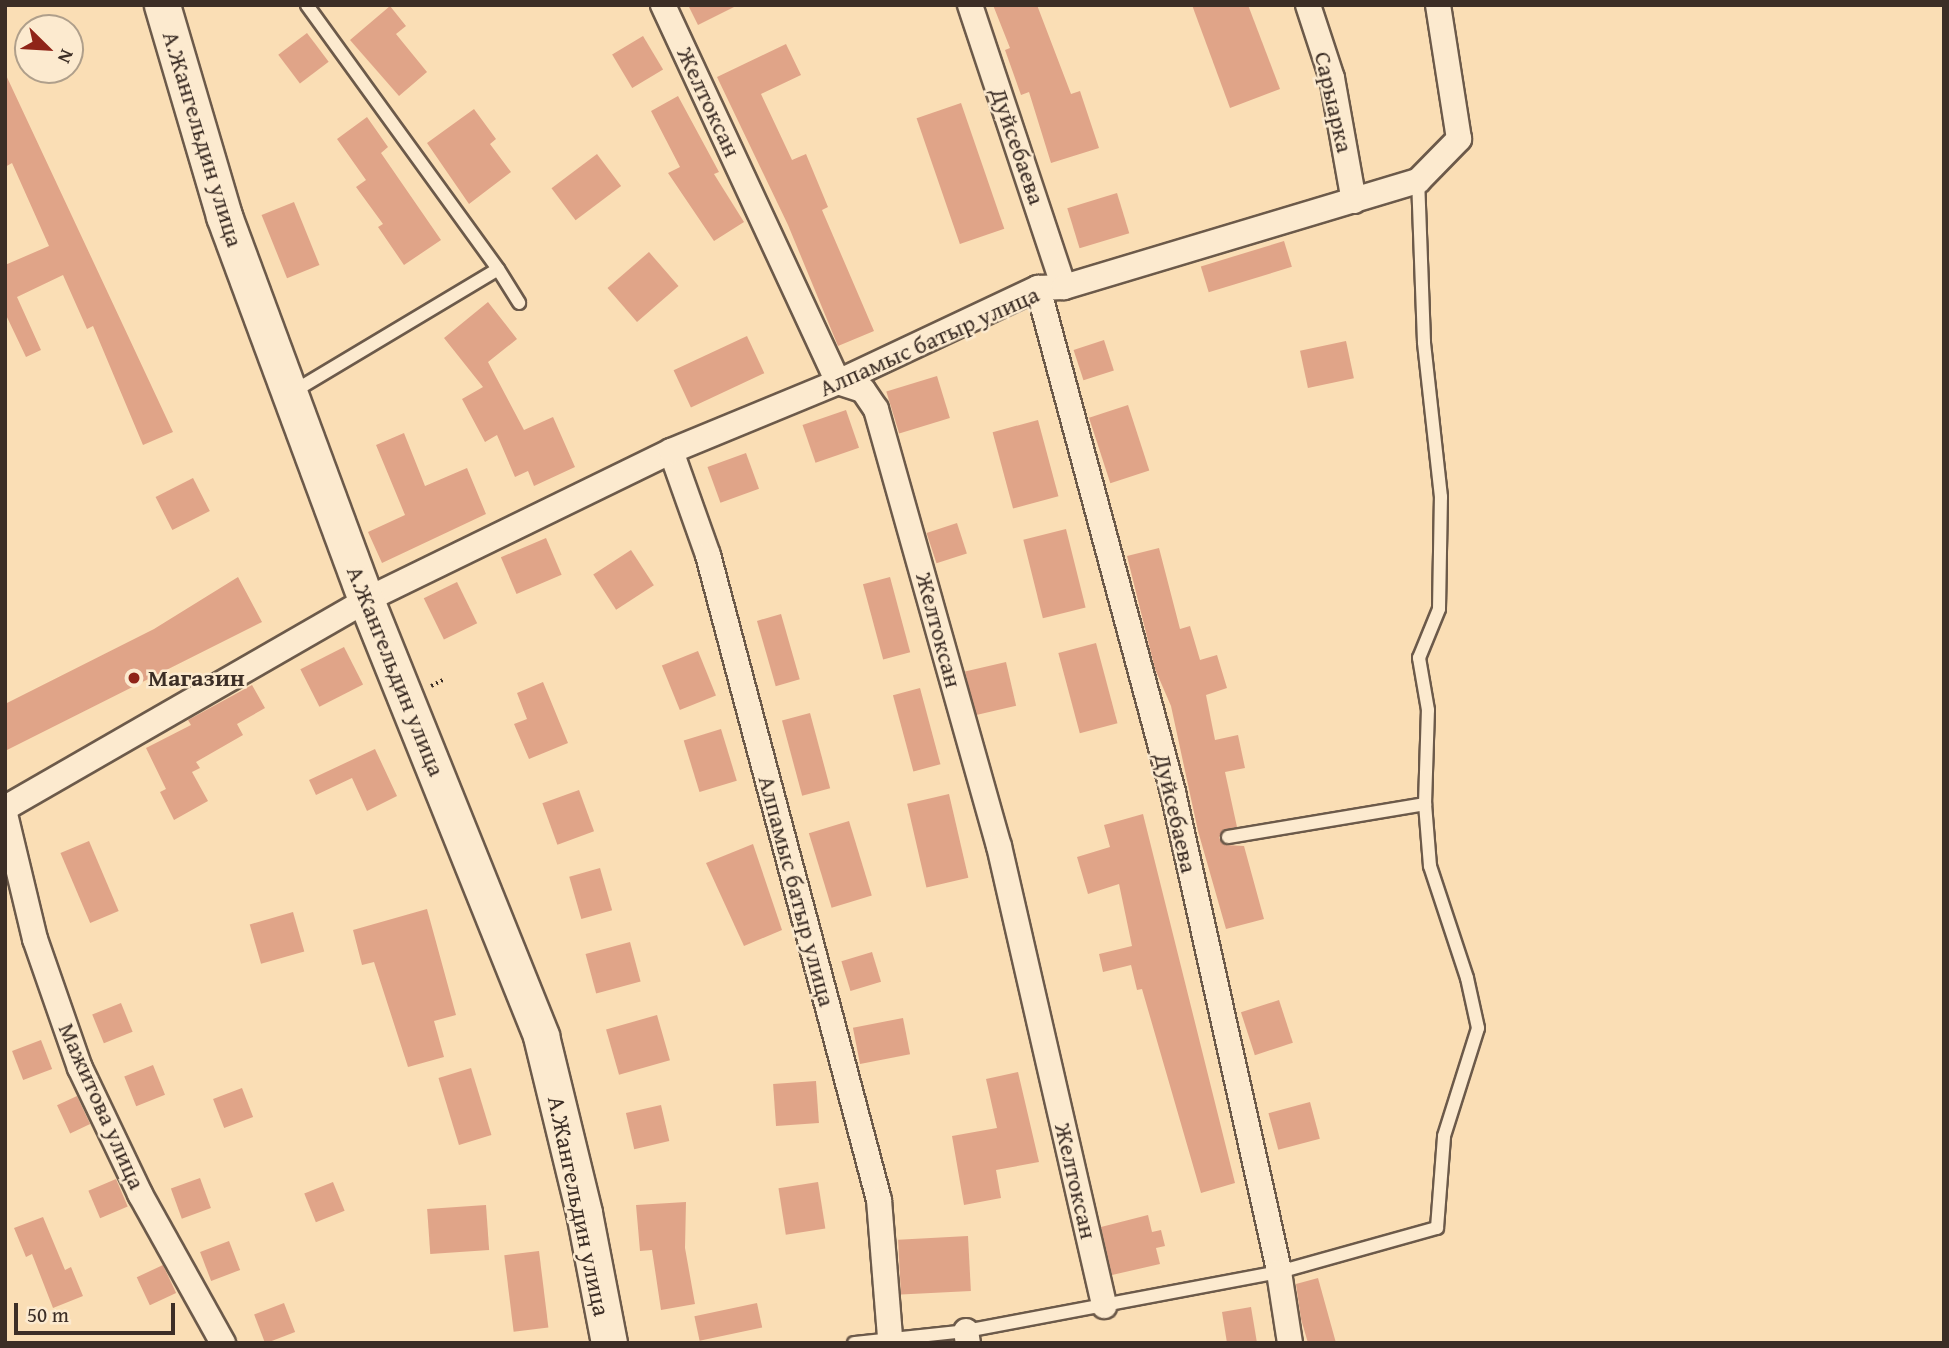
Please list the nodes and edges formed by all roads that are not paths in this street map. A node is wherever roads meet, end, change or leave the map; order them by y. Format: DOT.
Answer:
graph roads {
  1 [pos="162,5"];
  2 [pos="307,5"];
  3 [pos="663,5"];
  4 [pos="970,5"];
  5 [pos="1308,5"];
  6 [pos="1438,5"];
  7 [pos="1418,181"];
  8 [pos="1354,201"];
  9 [pos="498,269"];
  10 [pos="1065,287"];
  11 [pos="1038,288"];
  12 [pos="519,303"];
  13 [pos="838,382"];
  14 [pos="291,393"];
  15 [pos="671,452"];
  16 [pos="366,600"];
  17 [pos="1425,804"];
  18 [pos="5,807"];
  19 [pos="5,814"];
  20 [pos="1228,837"];
  21 [pos="13,883"];
  22 [pos="1279,1272"];
  23 [pos="1104,1306"];
  24 [pos="890,1336"];
  25 [pos="967,1337"];
  26 [pos="223,1343"];
  27 [pos="609,1343"];
  28 [pos="854,1343"];
  29 [pos="1290,1343"];
  1 -- 14 [label="street, А.Жангельдин улица"];
  2 -- 9 [label="lane"];
  3 -- 13 [label="street, Желтоксан"];
  4 -- 10 [label="street, Дуйсебаева"];
  5 -- 8 [label="street, Сарыарка"];
  6 -- 7 [label="street"];
  7 -- 8 [label="street, Алпамыс батыр улица"];
  7 -- 17 [label="lane"];
  8 -- 10 [label="street, Алпамыс батыр улица"];
  9 -- 12 [label="lane"];
  9 -- 14 [label="lane"];
  10 -- 11 [label="street, Алпамыс батыр улица"];
  11 -- 13 [label="street, Алпамыс батыр улица"];
  11 -- 22 [label="street, Дуйсебаева"];
  13 -- 15 [label="street, Алпамыс батыр улица"];
  13 -- 23 [label="street, Желтоксан"];
  14 -- 16 [label="street, А.Жангельдин улица"];
  15 -- 16 [label="street, Алпамыс батыр улица"];
  15 -- 24 [label="street, Алпамыс батыр улица"];
  16 -- 18 [label="street, Алпамыс батыр улица"];
  16 -- 27 [label="street, А.Жангельдин улица"];
  17 -- 20 [label="lane"];
  17 -- 22 [label="lane"];
  19 -- 21 [label="street, Мажитова улица"];
  21 -- 26 [label="street, Мажитова улица"];
  22 -- 23 [label="lane"];
  22 -- 29 [label="street, Дуйсебаева"];
  23 -- 25 [label="lane"];
  24 -- 25 [label="lane"];
  24 -- 28 [label="lane"];
}
